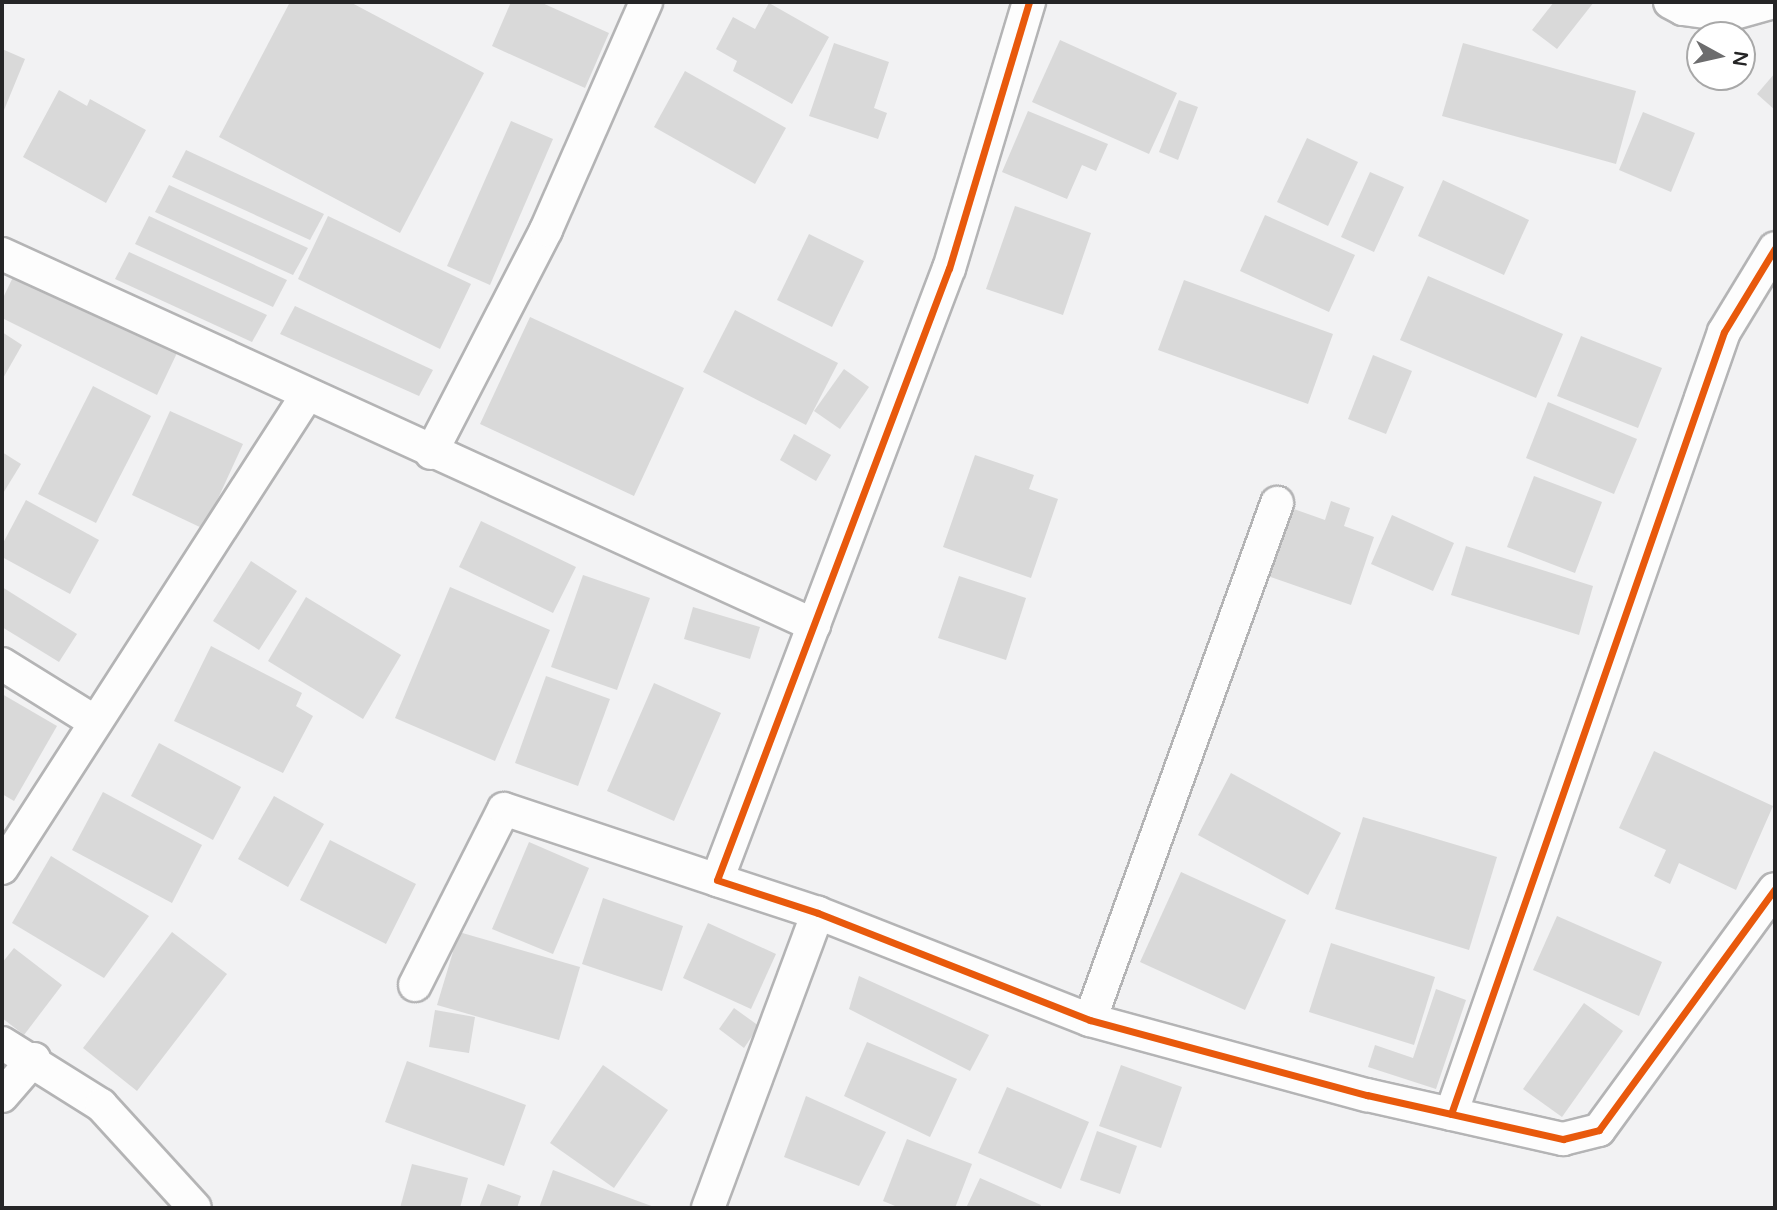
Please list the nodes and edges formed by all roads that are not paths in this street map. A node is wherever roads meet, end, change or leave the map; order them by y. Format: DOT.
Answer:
graph roads {
  1 [pos="646,2"];
  2 [pos="1029,2"];
  3 [pos="1670,2"];
  4 [pos="1774,2"];
  5 [pos="1775,248"];
  6 [pos="2,254"];
  7 [pos="307,395"];
  8 [pos="431,453"];
  9 [pos="1278,503"];
  10 [pos="814,625"];
  11 [pos="2,664"];
  12 [pos="95,722"];
  13 [pos="2,868"];
  14 [pos="717,880"];
  15 [pos="1775,889"];
  16 [pos="818,913"];
  17 [pos="415,985"];
  18 [pos="1090,1020"];
  19 [pos="2,1043"];
  20 [pos="34,1059"];
  21 [pos="2,1096"];
  22 [pos="1451,1114"];
  23 [pos="195,1208"];
  24 [pos="708,1208"];
  1 -- 8 [label="street"];
  2 -- 10 [label="street"];
  3 -- 4 [label="street"];
  5 -- 22 [label="street"];
  6 -- 7 [label="street"];
  7 -- 8 [label="street"];
  7 -- 12 [label="street"];
  8 -- 10 [label="street"];
  9 -- 18 [label="street"];
  10 -- 14 [label="street"];
  11 -- 12 [label="street"];
  12 -- 13 [label="street"];
  14 -- 16 [label="street"];
  14 -- 17 [label="street"];
  15 -- 22 [label="street"];
  16 -- 18 [label="street"];
  16 -- 24 [label="street"];
  18 -- 22 [label="street"];
  19 -- 20 [label="street"];
  20 -- 21 [label="street"];
  20 -- 23 [label="street"];
}
